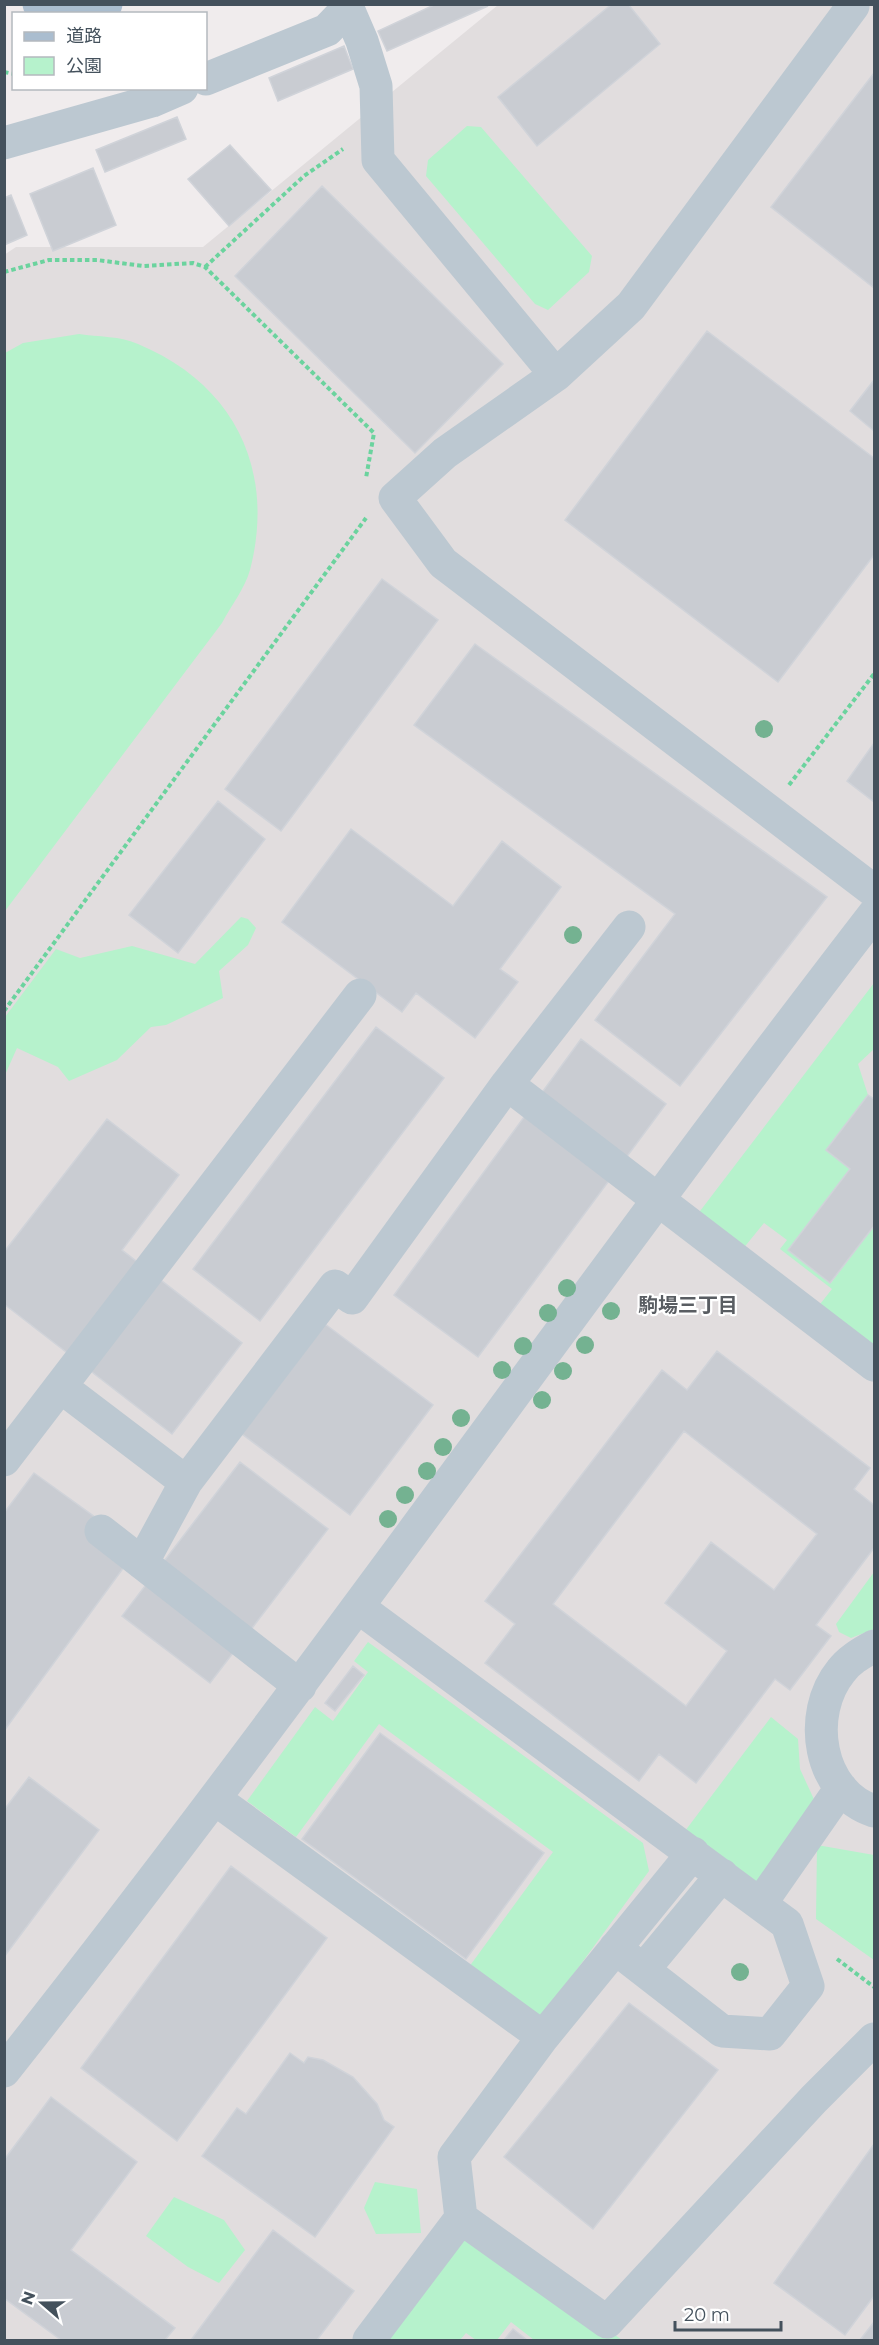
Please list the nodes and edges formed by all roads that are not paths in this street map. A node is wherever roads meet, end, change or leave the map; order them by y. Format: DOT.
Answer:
graph roads {
  1 [pos="39,4"];
  2 [pos="106,4"];
  3 [pos="347,7"];
  4 [pos="860,10"];
  5 [pos="207,79"];
  6 [pos="177,90"];
  7 [pos="4,143"];
  8 [pos="556,375"];
  9 [pos="874,891"];
  10 [pos="874,914"];
  11 [pos="628,927"];
  12 [pos="360,995"];
  13 [pos="507,1084"];
  14 [pos="657,1198"];
  15 [pos="874,1365"];
  16 [pos="61,1387"];
  17 [pos="4,1460"];
  18 [pos="186,1482"];
  19 [pos="101,1531"];
  20 [pos="142,1563"];
  21 [pos="358,1607"];
  22 [pos="874,1646"];
  23 [pos="300,1686"];
  24 [pos="841,1788"];
  25 [pos="214,1799"];
  26 [pos="874,1811"];
  27 [pos="693,1853"];
  28 [pos="722,1875"];
  29 [pos="761,1904"];
  30 [pos="615,1948"];
  31 [pos="644,1970"];
  32 [pos="543,2037"];
  33 [pos="874,2039"];
  34 [pos="4,2071"];
  35 [pos="461,2218"];
  36 [pos="369,2340"];
  1 -- 2 [label="main road"];
  3 -- 5 [label="street"];
  3 -- 8 [label="street"];
  4 -- 8 [label="street"];
  6 -- 7 [label="street"];
  8 -- 9 [label="street"];
  10 -- 14 [label="street"];
  11 -- 13 [label="street"];
  12 -- 16 [label="street"];
  13 -- 14 [label="street"];
  13 -- 18 [label="street"];
  14 -- 15 [label="street"];
  14 -- 21 [label="street"];
  16 -- 17 [label="street"];
  16 -- 18 [label="street"];
  18 -- 20 [label="street"];
  19 -- 20 [label="street"];
  20 -- 23 [label="street"];
  21 -- 23 [label="street"];
  21 -- 27 [label="street"];
  22 -- 24 [label="street"];
  23 -- 25 [label="street"];
  24 -- 26 [label="street"];
  24 -- 29 [label="street"];
  25 -- 32 [label="street"];
  25 -- 34 [label="street"];
  27 -- 28 [label="street"];
  27 -- 30 [label="street"];
  28 -- 29 [label="street"];
  28 -- 31 [label="street"];
  29 -- 31 [label="street"];
  30 -- 31 [label="street"];
  30 -- 32 [label="street"];
  32 -- 35 [label="street"];
  33 -- 35 [label="street"];
  35 -- 36 [label="street"];
}
